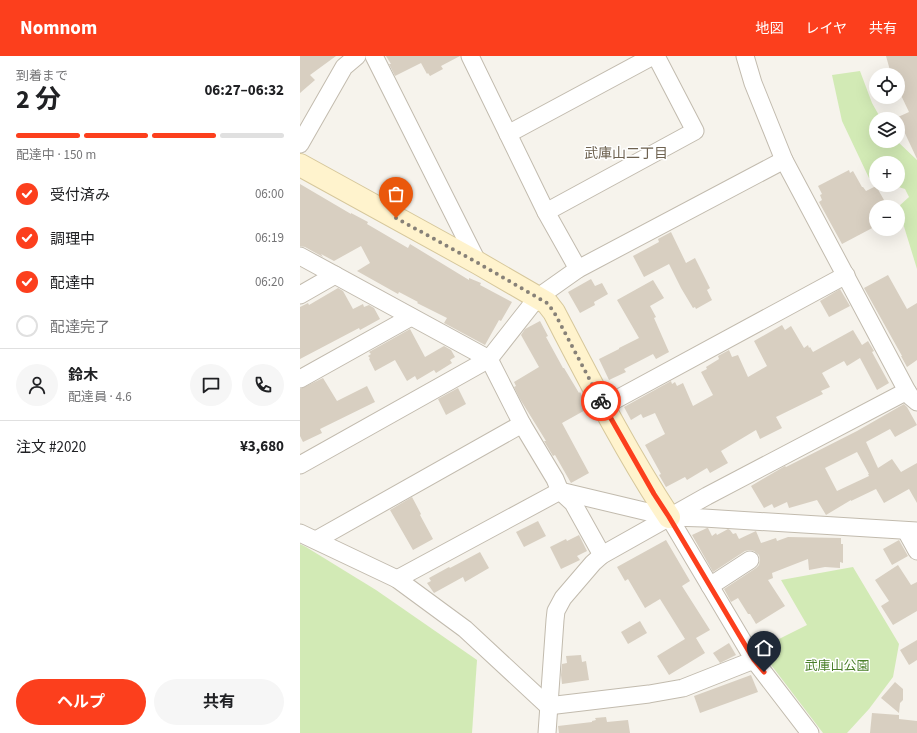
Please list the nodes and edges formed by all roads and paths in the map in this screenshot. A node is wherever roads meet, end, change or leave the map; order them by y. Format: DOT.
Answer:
graph roads {
  1 [pos="357,56"];
  2 [pos="374,56"];
  3 [pos="470,56"];
  4 [pos="654,56"];
  5 [pos="745,56"];
  6 [pos="508,134"];
  7 [pos="300,144"];
  8 [pos="784,160"];
  9 [pos="300,165"];
  10 [pos="546,212"];
  11 [pos="300,256"];
  12 [pos="478,263"];
  13 [pos="578,269"];
  14 [pos="335,275"];
  15 [pos="846,275"];
  16 [pos="300,295"];
  17 [pos="537,298"];
  18 [pos="412,316"];
  19 [pos="489,359"];
  20 [pos="300,379"];
  21 [pos="912,397"];
  22 [pos="604,406"];
  23 [pos="522,424"];
  24 [pos="300,465"];
  25 [pos="560,491"];
  26 [pos="669,517"];
  27 [pos="912,531"];
  28 [pos="300,533"];
  29 [pos="316,540"];
  30 [pos="917,551"];
  31 [pos="602,555"];
  32 [pos="750,560"];
  33 [pos="397,579"];
  34 [pos="710,586"];
  35 [pos="754,660"];
  36 [pos="548,706"];
  37 [pos="547,733"];
  38 [pos="810,733"];
  1 -- 7 [label="street"];
  2 -- 12 [label="street"];
  3 -- 6 [label="street"];
  4 -- 6 [label="street"];
  4 -- 10 [label="street"];
  5 -- 8 [label="street"];
  6 -- 10 [label="street"];
  8 -- 13 [label="street"];
  8 -- 15 [label="street"];
  9 -- 12 [label="street"];
  10 -- 13 [label="street"];
  11 -- 14 [label="street"];
  12 -- 17 [label="street"];
  13 -- 17 [label="street"];
  14 -- 16 [label="street"];
  14 -- 18 [label="street"];
  15 -- 21 [label="street"];
  15 -- 22 [label="street"];
  17 -- 19 [label="street"];
  17 -- 22 [label="street"];
  18 -- 19 [label="street"];
  18 -- 20 [label="street"];
  19 -- 23 [label="street"];
  19 -- 24 [label="street"];
  21 -- 26 [label="street"];
  22 -- 26 [label="street"];
  23 -- 25 [label="street"];
  23 -- 29 [label="street"];
  25 -- 26 [label="street"];
  25 -- 31 [label="street"];
  25 -- 33 [label="street"];
  26 -- 27 [label="street"];
  26 -- 31 [label="street"];
  26 -- 34 [label="street"];
  27 -- 30 [label="street"];
  28 -- 29 [label="street"];
  29 -- 33 [label="street"];
  31 -- 36 [label="street"];
  32 -- 34 [label="street"];
  33 -- 36 [label="street"];
  34 -- 35 [label="street"];
  35 -- 36 [label="street"];
  35 -- 38 [label="street"];
  36 -- 37 [label="street"];
}
